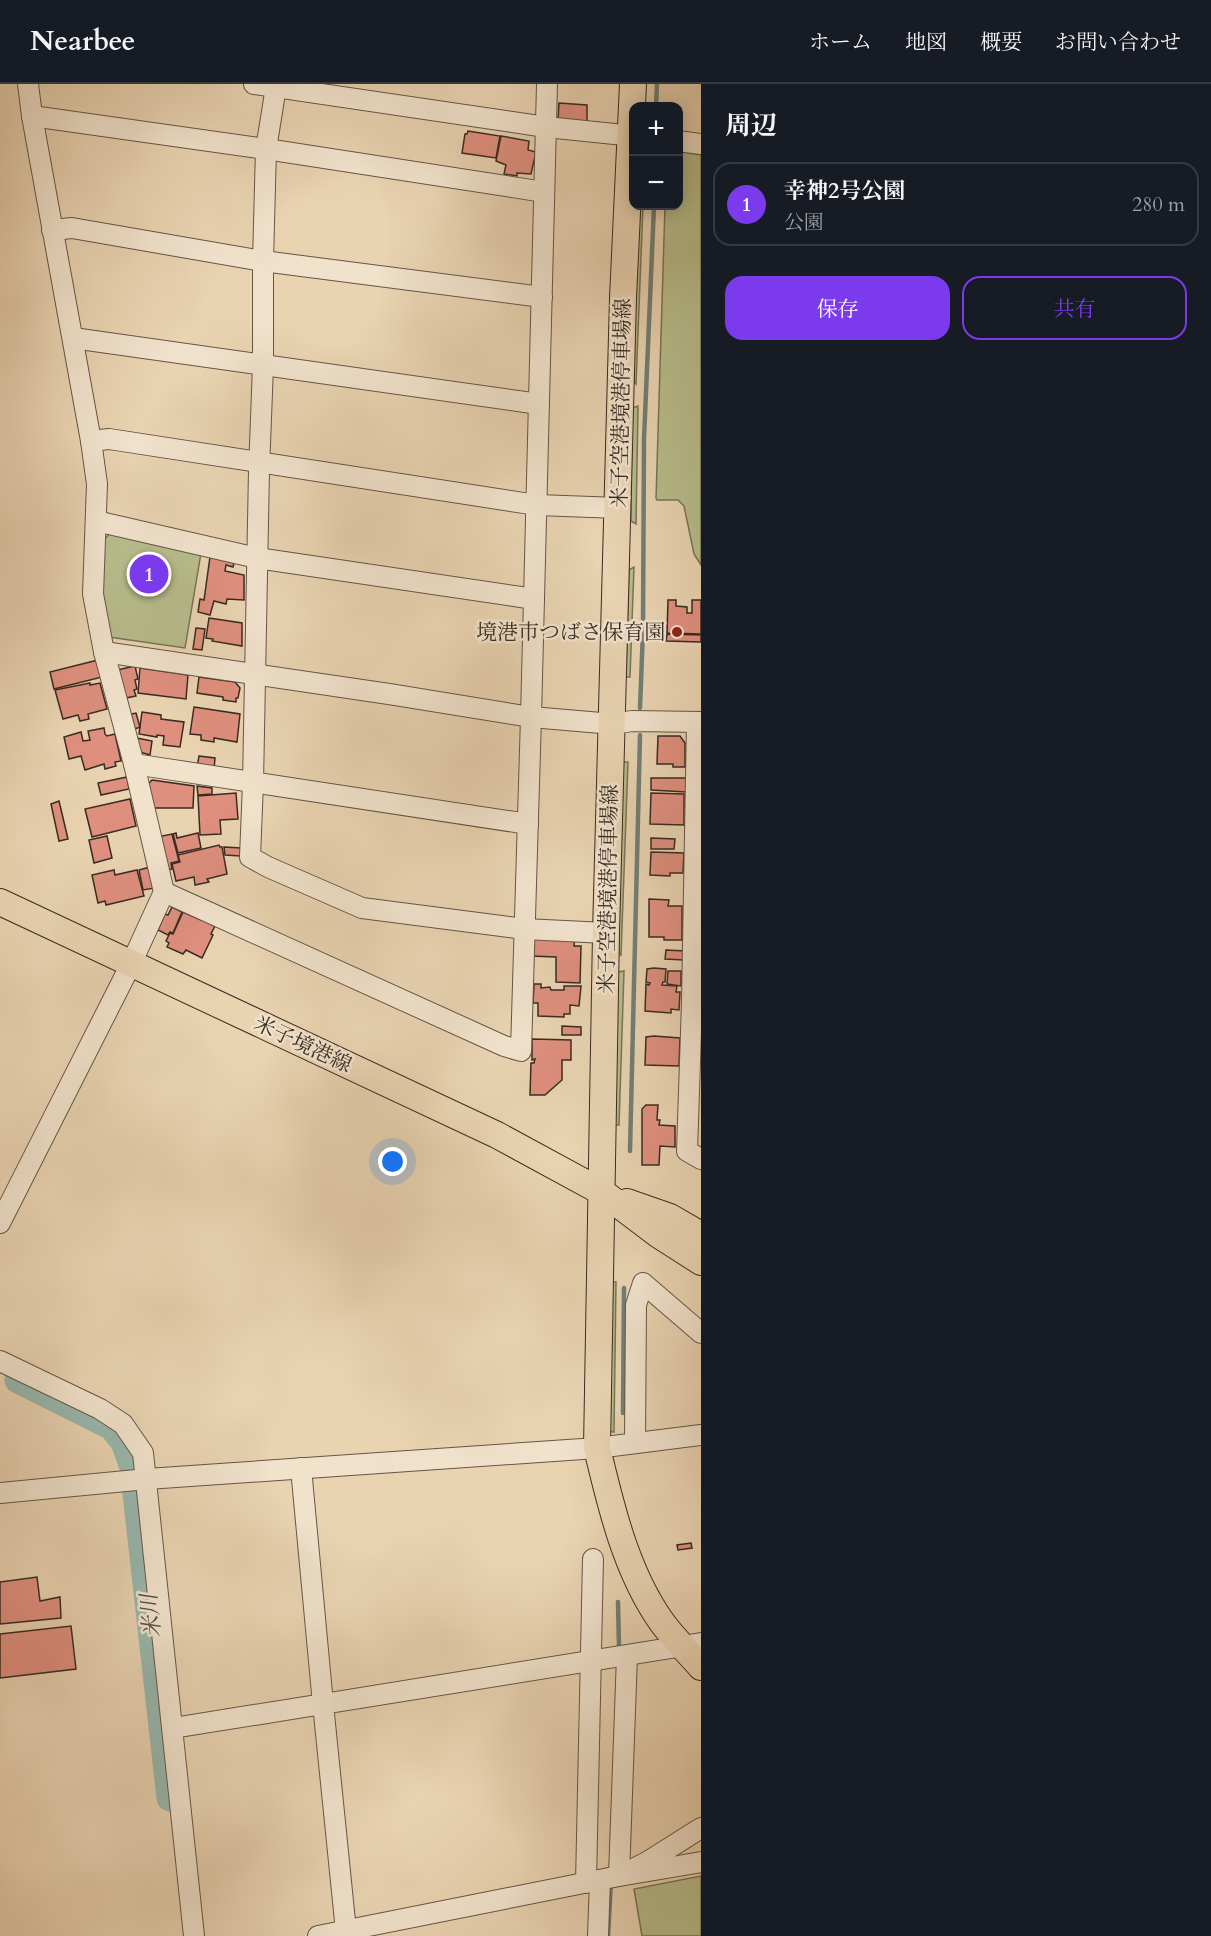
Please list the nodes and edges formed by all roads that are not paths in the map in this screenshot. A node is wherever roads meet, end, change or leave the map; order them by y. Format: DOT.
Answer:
graph roads {
  1 [pos="28,84"];
  2 [pos="254,84"];
  3 [pos="547,84"];
  4 [pos="633,84"];
  5 [pos="276,87"];
  6 [pos="633,102"];
  7 [pos="32,116"];
  8 [pos="546,128"];
  9 [pos="629,135"];
  10 [pos="683,142"];
  11 [pos="701,144"];
  12 [pos="266,149"];
  13 [pos="632,156"];
  14 [pos="544,192"];
  15 [pos="52,230"];
  16 [pos="263,261"];
  17 [pos="542,297"];
  18 [pos="73,338"];
  19 [pos="263,366"];
  20 [pos="539,404"];
  21 [pos="91,441"];
  22 [pos="260,462"];
  23 [pos="537,505"];
  24 [pos="619,508"];
  25 [pos="96,520"];
  26 [pos="257,558"];
  27 [pos="534,599"];
  28 [pos="104,652"];
  29 [pos="254,675"];
  30 [pos="531,717"];
  31 [pos="699,722"];
  32 [pos="613,724"];
  33 [pos="134,764"];
  34 [pos="253,783"];
  35 [pos="698,808"];
  36 [pos="528,824"];
  37 [pos="164,892"];
  38 [pos="0,902"];
  39 [pos="697,905"];
  40 [pos="524,929"];
  41 [pos="606,933"];
  42 [pos="130,964"];
  43 [pos="697,1002"];
  44 [pos="695,1098"];
  45 [pos="701,1159"];
  46 [pos="602,1192"];
  47 [pos="0,1223"];
  48 [pos="701,1235"];
  49 [pos="701,1262"];
  50 [pos="701,1332"];
  51 [pos="0,1361"];
  52 [pos="701,1435"];
  53 [pos="635,1443"];
  54 [pos="597,1448"];
  55 [pos="301,1468"];
  56 [pos="147,1479"];
  57 [pos="0,1493"];
  58 [pos="592,1559"];
  59 [pos="692,1645"];
  60 [pos="627,1656"];
  61 [pos="590,1661"];
  62 [pos="701,1667"];
  63 [pos="323,1704"];
  64 [pos="173,1728"];
  65 [pos="701,1830"];
  66 [pos="701,1862"];
  67 [pos="602,1880"];
  68 [pos="347,1933"];
  69 [pos="194,1936"];
  70 [pos="318,1936"];
  71 [pos="598,1936"];
  1 -- 7 [label="street"];
  2 -- 5 [label="street"];
  3 -- 8 [label="street"];
  4 -- 6 [label="main road, 米子空港境港停車場線"];
  5 -- 8 [label="street"];
  5 -- 12 [label="street"];
  7 -- 12 [label="street"];
  7 -- 15 [label="street"];
  8 -- 9 [label="street"];
  8 -- 14 [label="street"];
  10 -- 11 [label="street"];
  12 -- 14 [label="street"];
  12 -- 16 [label="street"];
  13 -- 24 [label="main road, 米子空港境港停車場線"];
  14 -- 17 [label="street"];
  15 -- 16 [label="street"];
  15 -- 18 [label="street"];
  16 -- 17 [label="street"];
  16 -- 19 [label="street"];
  17 -- 20 [label="street"];
  18 -- 19 [label="street"];
  18 -- 21 [label="street"];
  19 -- 20 [label="street"];
  19 -- 22 [label="street"];
  20 -- 23 [label="street"];
  21 -- 22 [label="street"];
  21 -- 25 [label="street"];
  22 -- 23 [label="street"];
  22 -- 26 [label="street"];
  23 -- 24 [label="street"];
  23 -- 27 [label="street"];
  24 -- 32 [label="main road, 米子空港境港停車場線"];
  25 -- 26 [label="street"];
  25 -- 28 [label="street"];
  26 -- 27 [label="street"];
  26 -- 29 [label="street"];
  27 -- 30 [label="street"];
  28 -- 29 [label="street"];
  28 -- 33 [label="street"];
  29 -- 30 [label="street"];
  29 -- 34 [label="street"];
  30 -- 32 [label="street"];
  30 -- 36 [label="street"];
  31 -- 32 [label="street"];
  31 -- 35 [label="street"];
  32 -- 41 [label="main road, 米子空港境港停車場線"];
  33 -- 34 [label="street"];
  33 -- 37 [label="street"];
  34 -- 36 [label="street"];
  34 -- 40 [label="street"];
  35 -- 39 [label="street"];
  36 -- 40 [label="street"];
  37 -- 40 [label="street"];
  37 -- 42 [label="street"];
  38 -- 42 [label="main road, 米子境港線"];
  39 -- 43 [label="street"];
  40 -- 41 [label="street"];
  41 -- 46 [label="main road, 米子空港境港停車場線"];
  42 -- 46 [label="main road, 米子境港線"];
  42 -- 47 [label="street"];
  43 -- 44 [label="street"];
  44 -- 45 [label="street"];
  46 -- 48 [label="main road, 米子境港線"];
  46 -- 49 [label="main road, 米子境港線"];
  46 -- 54 [label="main road, 米子空港境港停車場線"];
  50 -- 53 [label="street"];
  51 -- 56 [label="street"];
  52 -- 53 [label="street"];
  53 -- 54 [label="street"];
  54 -- 55 [label="street"];
  54 -- 59 [label="main road, 米子空港境港停車場線"];
  55 -- 56 [label="street"];
  55 -- 63 [label="street"];
  56 -- 57 [label="street"];
  56 -- 64 [label="street"];
  58 -- 61 [label="street"];
  59 -- 60 [label="street"];
  59 -- 62 [label="main road, 米子空港境港停車場線"];
  60 -- 61 [label="street"];
  60 -- 67 [label="street"];
  61 -- 63 [label="street"];
  61 -- 67 [label="street"];
  63 -- 64 [label="street"];
  63 -- 68 [label="street"];
  64 -- 69 [label="street"];
  65 -- 67 [label="street"];
  66 -- 67 [label="street"];
  67 -- 68 [label="street"];
  67 -- 71 [label="street"];
  68 -- 70 [label="street"];
}
